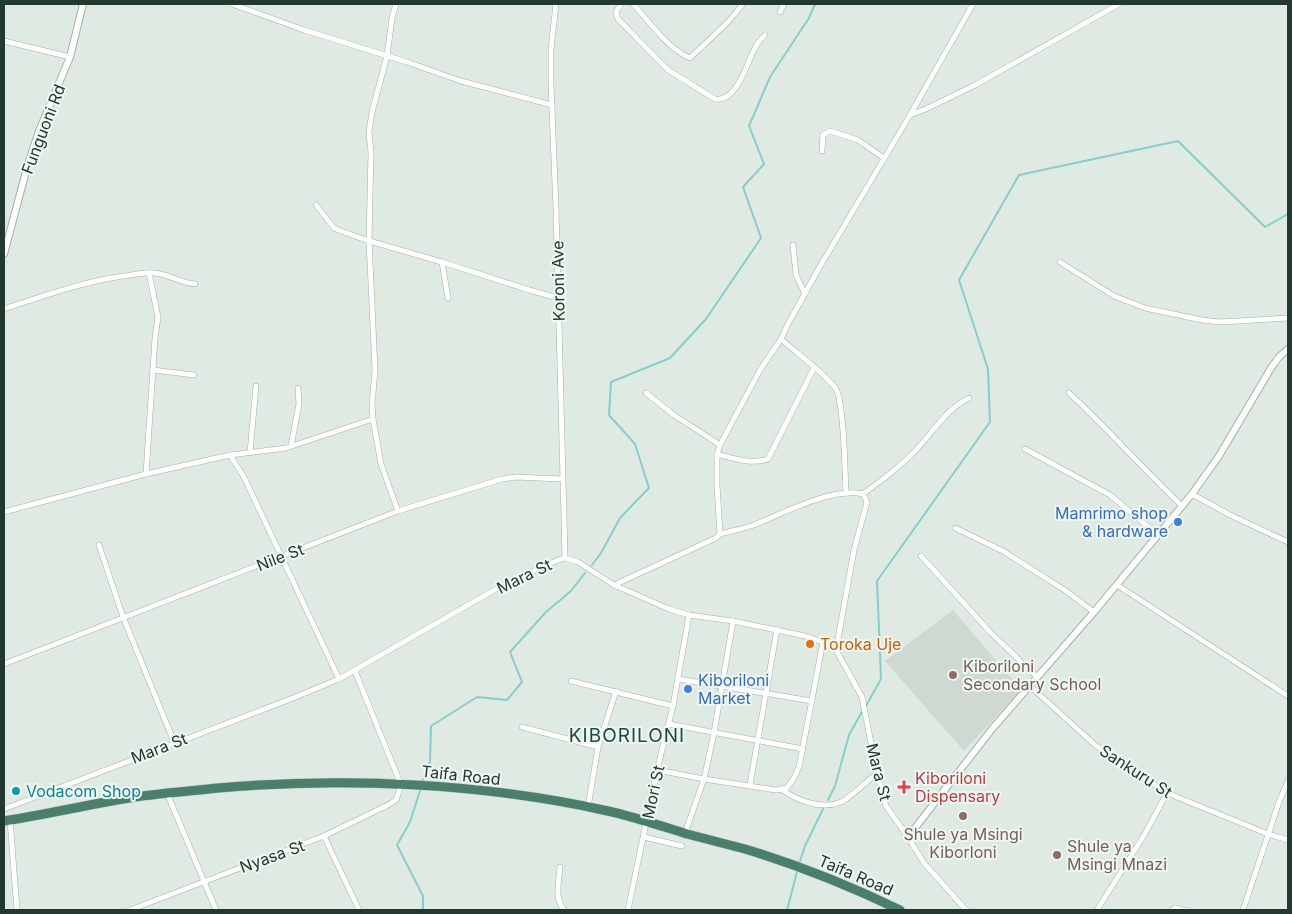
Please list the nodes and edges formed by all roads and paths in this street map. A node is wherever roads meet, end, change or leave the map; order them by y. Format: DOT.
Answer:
graph roads {
  1 [pos="83,4"];
  2 [pos="232,4"];
  3 [pos="396,4"];
  4 [pos="556,4"];
  5 [pos="621,4"];
  6 [pos="633,4"];
  7 [pos="743,4"];
  8 [pos="784,4"];
  9 [pos="973,4"];
  10 [pos="1119,4"];
  11 [pos="780,12"];
  12 [pos="765,36"];
  13 [pos="4,41"];
  14 [pos="387,56"];
  15 [pos="70,57"];
  16 [pos="552,105"];
  17 [pos="910,115"];
  18 [pos="822,151"];
  19 [pos="884,158"];
  20 [pos="316,205"];
  21 [pos="369,241"];
  22 [pos="793,245"];
  23 [pos="4,254"];
  24 [pos="442,262"];
  25 [pos="1060,262"];
  26 [pos="149,273"];
  27 [pos="195,284"];
  28 [pos="805,294"];
  29 [pos="448,298"];
  30 [pos="558,298"];
  31 [pos="4,309"];
  32 [pos="1288,318"];
  33 [pos="781,339"];
  34 [pos="1288,349"];
  35 [pos="814,368"];
  36 [pos="153,370"];
  37 [pos="194,375"];
  38 [pos="256,386"];
  39 [pos="298,388"];
  40 [pos="646,393"];
  41 [pos="1069,393"];
  42 [pos="969,398"];
  43 [pos="373,419"];
  44 [pos="720,445"];
  45 [pos="291,446"];
  46 [pos="1025,449"];
  47 [pos="250,452"];
  48 [pos="717,454"];
  49 [pos="230,455"];
  50 [pos="146,474"];
  51 [pos="562,479"];
  52 [pos="846,493"];
  53 [pos="863,494"];
  54 [pos="1192,494"];
  55 [pos="1182,506"];
  56 [pos="398,511"];
  57 [pos="4,512"];
  58 [pos="955,528"];
  59 [pos="720,534"];
  60 [pos="1158,535"];
  61 [pos="1288,542"];
  62 [pos="99,546"];
  63 [pos="282,556"];
  64 [pos="921,556"];
  65 [pos="565,558"];
  66 [pos="614,585"];
  67 [pos="1117,585"];
  68 [pos="1094,612"];
  69 [pos="689,615"];
  70 [pos="123,617"];
  71 [pos="733,620"];
  72 [pos="777,630"];
  73 [pos="823,642"];
  74 [pos="836,650"];
  75 [pos="4,664"];
  76 [pos="355,671"];
  77 [pos="1037,677"];
  78 [pos="340,679"];
  79 [pos="678,679"];
  80 [pos="571,681"];
  81 [pos="722,686"];
  82 [pos="1030,686"];
  83 [pos="616,691"];
  84 [pos="766,693"];
  85 [pos="1288,696"];
  86 [pos="812,701"];
  87 [pos="673,706"];
  88 [pos="668,724"];
  89 [pos="522,727"];
  90 [pos="714,733"];
  91 [pos="758,741"];
  92 [pos="174,742"];
  93 [pos="598,747"];
  94 [pos="803,749"];
  95 [pos="657,770"];
  96 [pos="876,774"];
  97 [pos="704,779"];
  98 [pos="1288,781"];
  99 [pos="401,785"];
  100 [pos="750,785"];
  101 [pos="781,789"];
  102 [pos="167,793"];
  103 [pos="1167,793"];
  104 [pos="588,808"];
  105 [pos="4,809"];
  106 [pos="646,820"];
  107 [pos="7,821"];
  108 [pos="685,833"];
  109 [pos="1268,834"];
  110 [pos="324,836"];
  111 [pos="644,837"];
  112 [pos="908,837"];
  113 [pos="1288,840"];
  114 [pos="682,846"];
  115 [pos="560,867"];
  116 [pos="203,881"];
  117 [pos="17,910"];
  118 [pos="130,910"];
  119 [pos="216,910"];
  120 [pos="359,910"];
  121 [pos="564,910"];
  122 [pos="628,910"];
  123 [pos="900,910"];
  124 [pos="966,910"];
  125 [pos="1097,910"];
  126 [pos="1172,910"];
  127 [pos="1184,910"];
  128 [pos="1243,910"];
  1 -- 15 [label="street, Funguoni Rd"];
  2 -- 14 [label="street"];
  3 -- 14 [label="street"];
  4 -- 16 [label="street, Koroni Ave"];
  5 -- 12 [label="street"];
  6 -- 7 [label="street"];
  8 -- 11 [label="street"];
  9 -- 17 [label="street"];
  10 -- 17 [label="street"];
  13 -- 15 [label="street"];
  14 -- 16 [label="street"];
  14 -- 21 [label="street"];
  15 -- 23 [label="street, Funguoni Rd"];
  16 -- 30 [label="street, Koroni Ave"];
  17 -- 19 [label="street"];
  18 -- 19 [label="street"];
  19 -- 28 [label="street"];
  20 -- 21 [label="street"];
  21 -- 24 [label="street"];
  21 -- 43 [label="street"];
  22 -- 28 [label="street"];
  24 -- 29 [label="street"];
  24 -- 30 [label="street"];
  25 -- 32 [label="street"];
  26 -- 27 [label="street"];
  26 -- 31 [label="street"];
  26 -- 36 [label="street"];
  28 -- 33 [label="street"];
  30 -- 51 [label="street, Koroni Ave"];
  33 -- 35 [label="street"];
  33 -- 44 [label="street"];
  34 -- 54 [label="street"];
  35 -- 48 [label="street"];
  35 -- 52 [label="street"];
  36 -- 37 [label="street"];
  36 -- 50 [label="street"];
  38 -- 47 [label="street"];
  39 -- 45 [label="street"];
  40 -- 44 [label="street"];
  41 -- 55 [label="street"];
  42 -- 53 [label="street"];
  43 -- 45 [label="street"];
  43 -- 56 [label="street"];
  44 -- 48 [label="street"];
  45 -- 47 [label="street"];
  46 -- 60 [label="street"];
  47 -- 49 [label="street"];
  48 -- 59 [label="street"];
  49 -- 50 [label="street"];
  49 -- 63 [label="street"];
  50 -- 57 [label="street"];
  51 -- 56 [label="street, Nile St"];
  51 -- 65 [label="street, Koroni Ave"];
  52 -- 53 [label="street"];
  52 -- 59 [label="street"];
  53 -- 74 [label="street"];
  54 -- 55 [label="street"];
  54 -- 61 [label="street"];
  55 -- 60 [label="street"];
  56 -- 63 [label="street, Nile St"];
  58 -- 68 [label="street"];
  59 -- 66 [label="street"];
  60 -- 67 [label="street"];
  62 -- 70 [label="street"];
  63 -- 70 [label="street, Nile St"];
  63 -- 78 [label="street"];
  64 -- 77 [label="street"];
  65 -- 66 [label="street, Mara St"];
  65 -- 76 [label="street, Mara St"];
  66 -- 69 [label="street, Mara St"];
  67 -- 68 [label="street"];
  67 -- 85 [label="street"];
  68 -- 77 [label="street"];
  69 -- 71 [label="street, Mara St"];
  69 -- 79 [label="street, Mori St"];
  70 -- 75 [label="street, Nile St"];
  70 -- 92 [label="street"];
  71 -- 72 [label="street, Mara St"];
  71 -- 81 [label="street"];
  72 -- 73 [label="street, Mara St"];
  72 -- 84 [label="street"];
  73 -- 74 [label="street, Mara St"];
  73 -- 86 [label="street"];
  74 -- 96 [label="street, Mara St"];
  76 -- 78 [label="street, Mara St"];
  76 -- 99 [label="street"];
  77 -- 82 [label="street"];
  78 -- 92 [label="street, Mara St"];
  79 -- 81 [label="street"];
  79 -- 87 [label="street, Mori St"];
  80 -- 83 [label="street"];
  81 -- 84 [label="street"];
  81 -- 90 [label="street"];
  82 -- 103 [label="street, Sankuru St"];
  82 -- 112 [label="street"];
  83 -- 87 [label="street"];
  83 -- 93 [label="street"];
  84 -- 86 [label="street"];
  84 -- 91 [label="street"];
  86 -- 94 [label="street"];
  87 -- 88 [label="street, Mori St"];
  88 -- 90 [label="street"];
  88 -- 95 [label="street, Mori St"];
  89 -- 93 [label="street"];
  90 -- 91 [label="street"];
  90 -- 97 [label="street"];
  91 -- 94 [label="street"];
  91 -- 100 [label="street"];
  92 -- 105 [label="street, Mara St"];
  93 -- 104 [label="street"];
  94 -- 101 [label="street"];
  95 -- 97 [label="street"];
  95 -- 106 [label="street, Mori St"];
  96 -- 101 [label="street"];
  96 -- 112 [label="street, Mara St"];
  97 -- 100 [label="street"];
  97 -- 108 [label="street"];
  98 -- 109 [label="street"];
  99 -- 102 [label="highway, Taifa Road"];
  99 -- 104 [label="highway, Taifa Road"];
  99 -- 110 [label="street, Nyasa St"];
  100 -- 101 [label="street"];
  102 -- 107 [label="highway, Taifa Road"];
  102 -- 116 [label="street"];
  103 -- 109 [label="street, Sankuru St"];
  103 -- 125 [label="street"];
  104 -- 106 [label="highway, Taifa Road"];
  106 -- 108 [label="highway, Taifa Road"];
  106 -- 111 [label="street, Mori St"];
  107 -- 117 [label="street"];
  108 -- 123 [label="highway, Taifa Road"];
  109 -- 113 [label="street, Sankuru St"];
  109 -- 128 [label="street"];
  110 -- 116 [label="street, Nyasa St"];
  110 -- 120 [label="street"];
  111 -- 114 [label="street"];
  111 -- 122 [label="street, Mori St"];
  112 -- 124 [label="street, Mara St"];
  115 -- 121 [label="street"];
  116 -- 118 [label="street, Nyasa St"];
  116 -- 119 [label="street"];
  126 -- 127 [label="street"];
}
